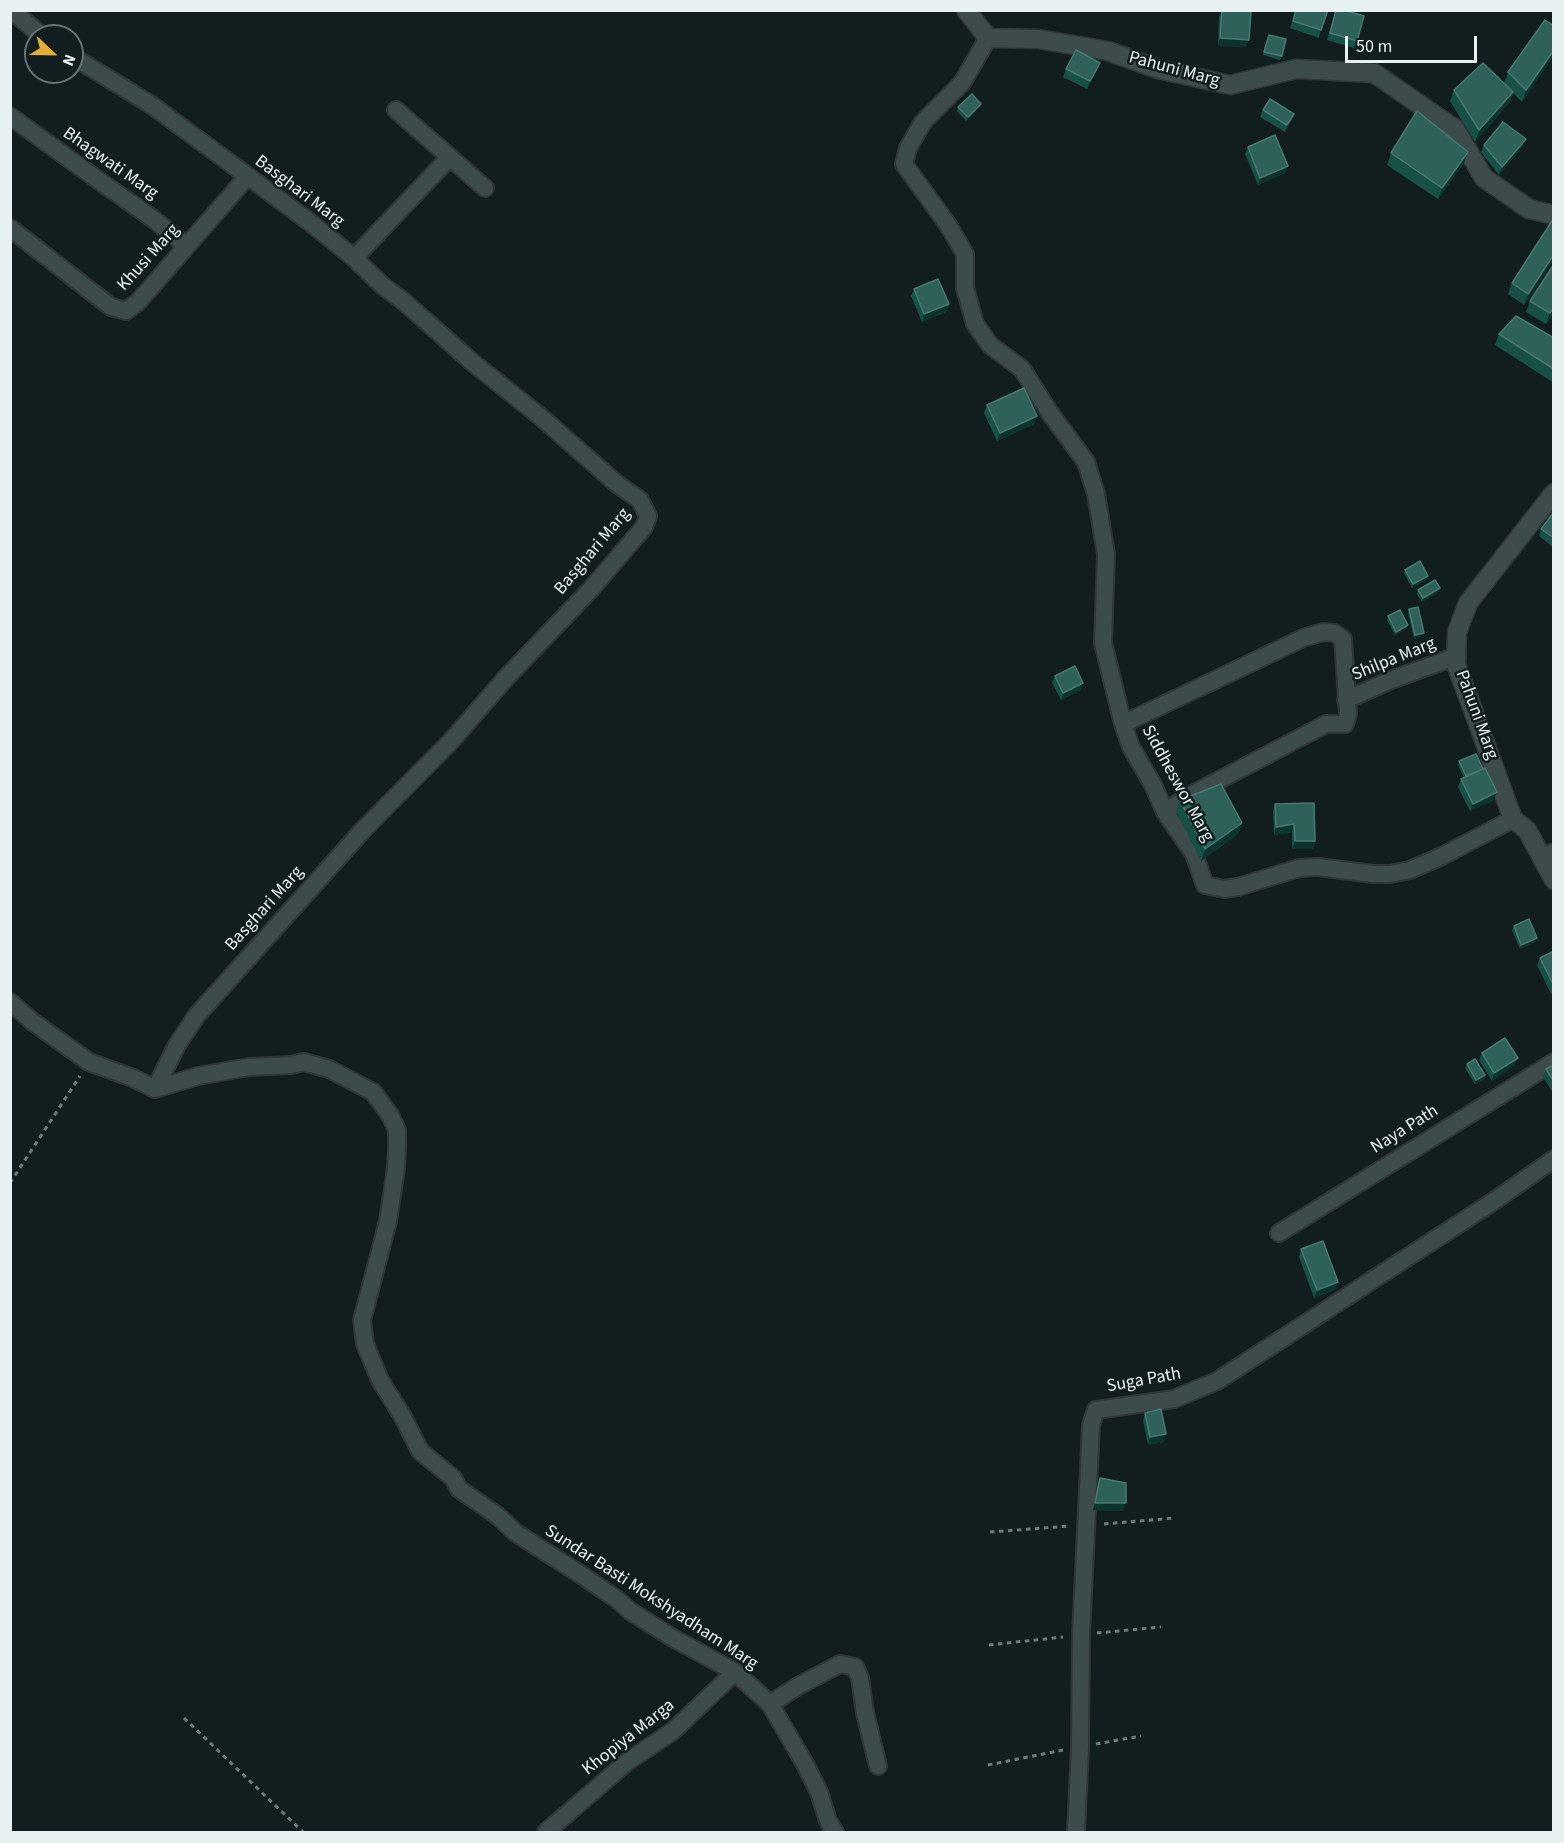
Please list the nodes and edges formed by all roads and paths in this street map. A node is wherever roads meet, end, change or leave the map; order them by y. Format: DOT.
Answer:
graph roads {
  1 [pos="966,10"];
  2 [pos="15,12"];
  3 [pos="28,24"];
  4 [pos="988,38"];
  5 [pos="84,63"];
  6 [pos="396,110"];
  7 [pos="10,116"];
  8 [pos="450,157"];
  9 [pos="246,177"];
  10 [pos="486,188"];
  11 [pos="1554,215"];
  12 [pos="10,228"];
  13 [pos="187,246"];
  14 [pos="354,258"];
  15 [pos="1554,493"];
  16 [pos="1456,656"];
  17 [pos="1346,700"];
  18 [pos="1123,724"];
  19 [pos="1165,812"];
  20 [pos="1513,819"];
  21 [pos="1548,854"];
  22 [pos="1554,880"];
  23 [pos="10,1002"];
  24 [pos="89,1062"];
  25 [pos="1554,1062"];
  26 [pos="155,1089"];
  27 [pos="1554,1160"];
  28 [pos="10,1183"];
  29 [pos="1279,1233"];
  30 [pos="735,1672"];
  31 [pos="770,1704"];
  32 [pos="184,1718"];
  33 [pos="878,1766"];
  34 [pos="303,1833"];
  35 [pos="546,1833"];
  36 [pos="835,1833"];
  37 [pos="1076,1833"];
  1 -- 4 [label="street"];
  2 -- 3 [label="street"];
  4 -- 11 [label="street, Pahuni Marg"];
  4 -- 18 [label="street, Siddheswor Marg"];
  5 -- 9 [label="street, Basghari Marg"];
  6 -- 8 [label="street"];
  7 -- 13 [label="street, Bhagwati Marg"];
  8 -- 10 [label="street"];
  8 -- 14 [label="street"];
  9 -- 13 [label="street, Khusi Marg"];
  9 -- 14 [label="street, Basghari Marg"];
  12 -- 13 [label="street, Khusi Marg"];
  14 -- 26 [label="street, Basghari Marg"];
  15 -- 16 [label="street, Pahuni Marg"];
  16 -- 17 [label="street, Shilpa Marg"];
  16 -- 20 [label="street, Pahuni Marg"];
  17 -- 18 [label="street"];
  17 -- 19 [label="street"];
  18 -- 19 [label="street, Siddheswor Marg"];
  19 -- 20 [label="street, Siddheswor Marg"];
  20 -- 21 [label="street, Pahuni Marg"];
  21 -- 22 [label="street, Pahuni Marg"];
  23 -- 24 [label="street"];
  24 -- 26 [label="street"];
  24 -- 28 [label="path"];
  25 -- 29 [label="street, Naya Path"];
  26 -- 30 [label="street, Sundar Basti Mokshyadham Marg"];
  27 -- 37 [label="street, Suga Path"];
  30 -- 31 [label="street, Sundar Basti Mokshyadham Marg"];
  30 -- 35 [label="street, Khopiya Marga"];
  31 -- 33 [label="street"];
  31 -- 36 [label="street, Sundar Basti Mokshyadham Marg"];
  32 -- 34 [label="path"];
}
